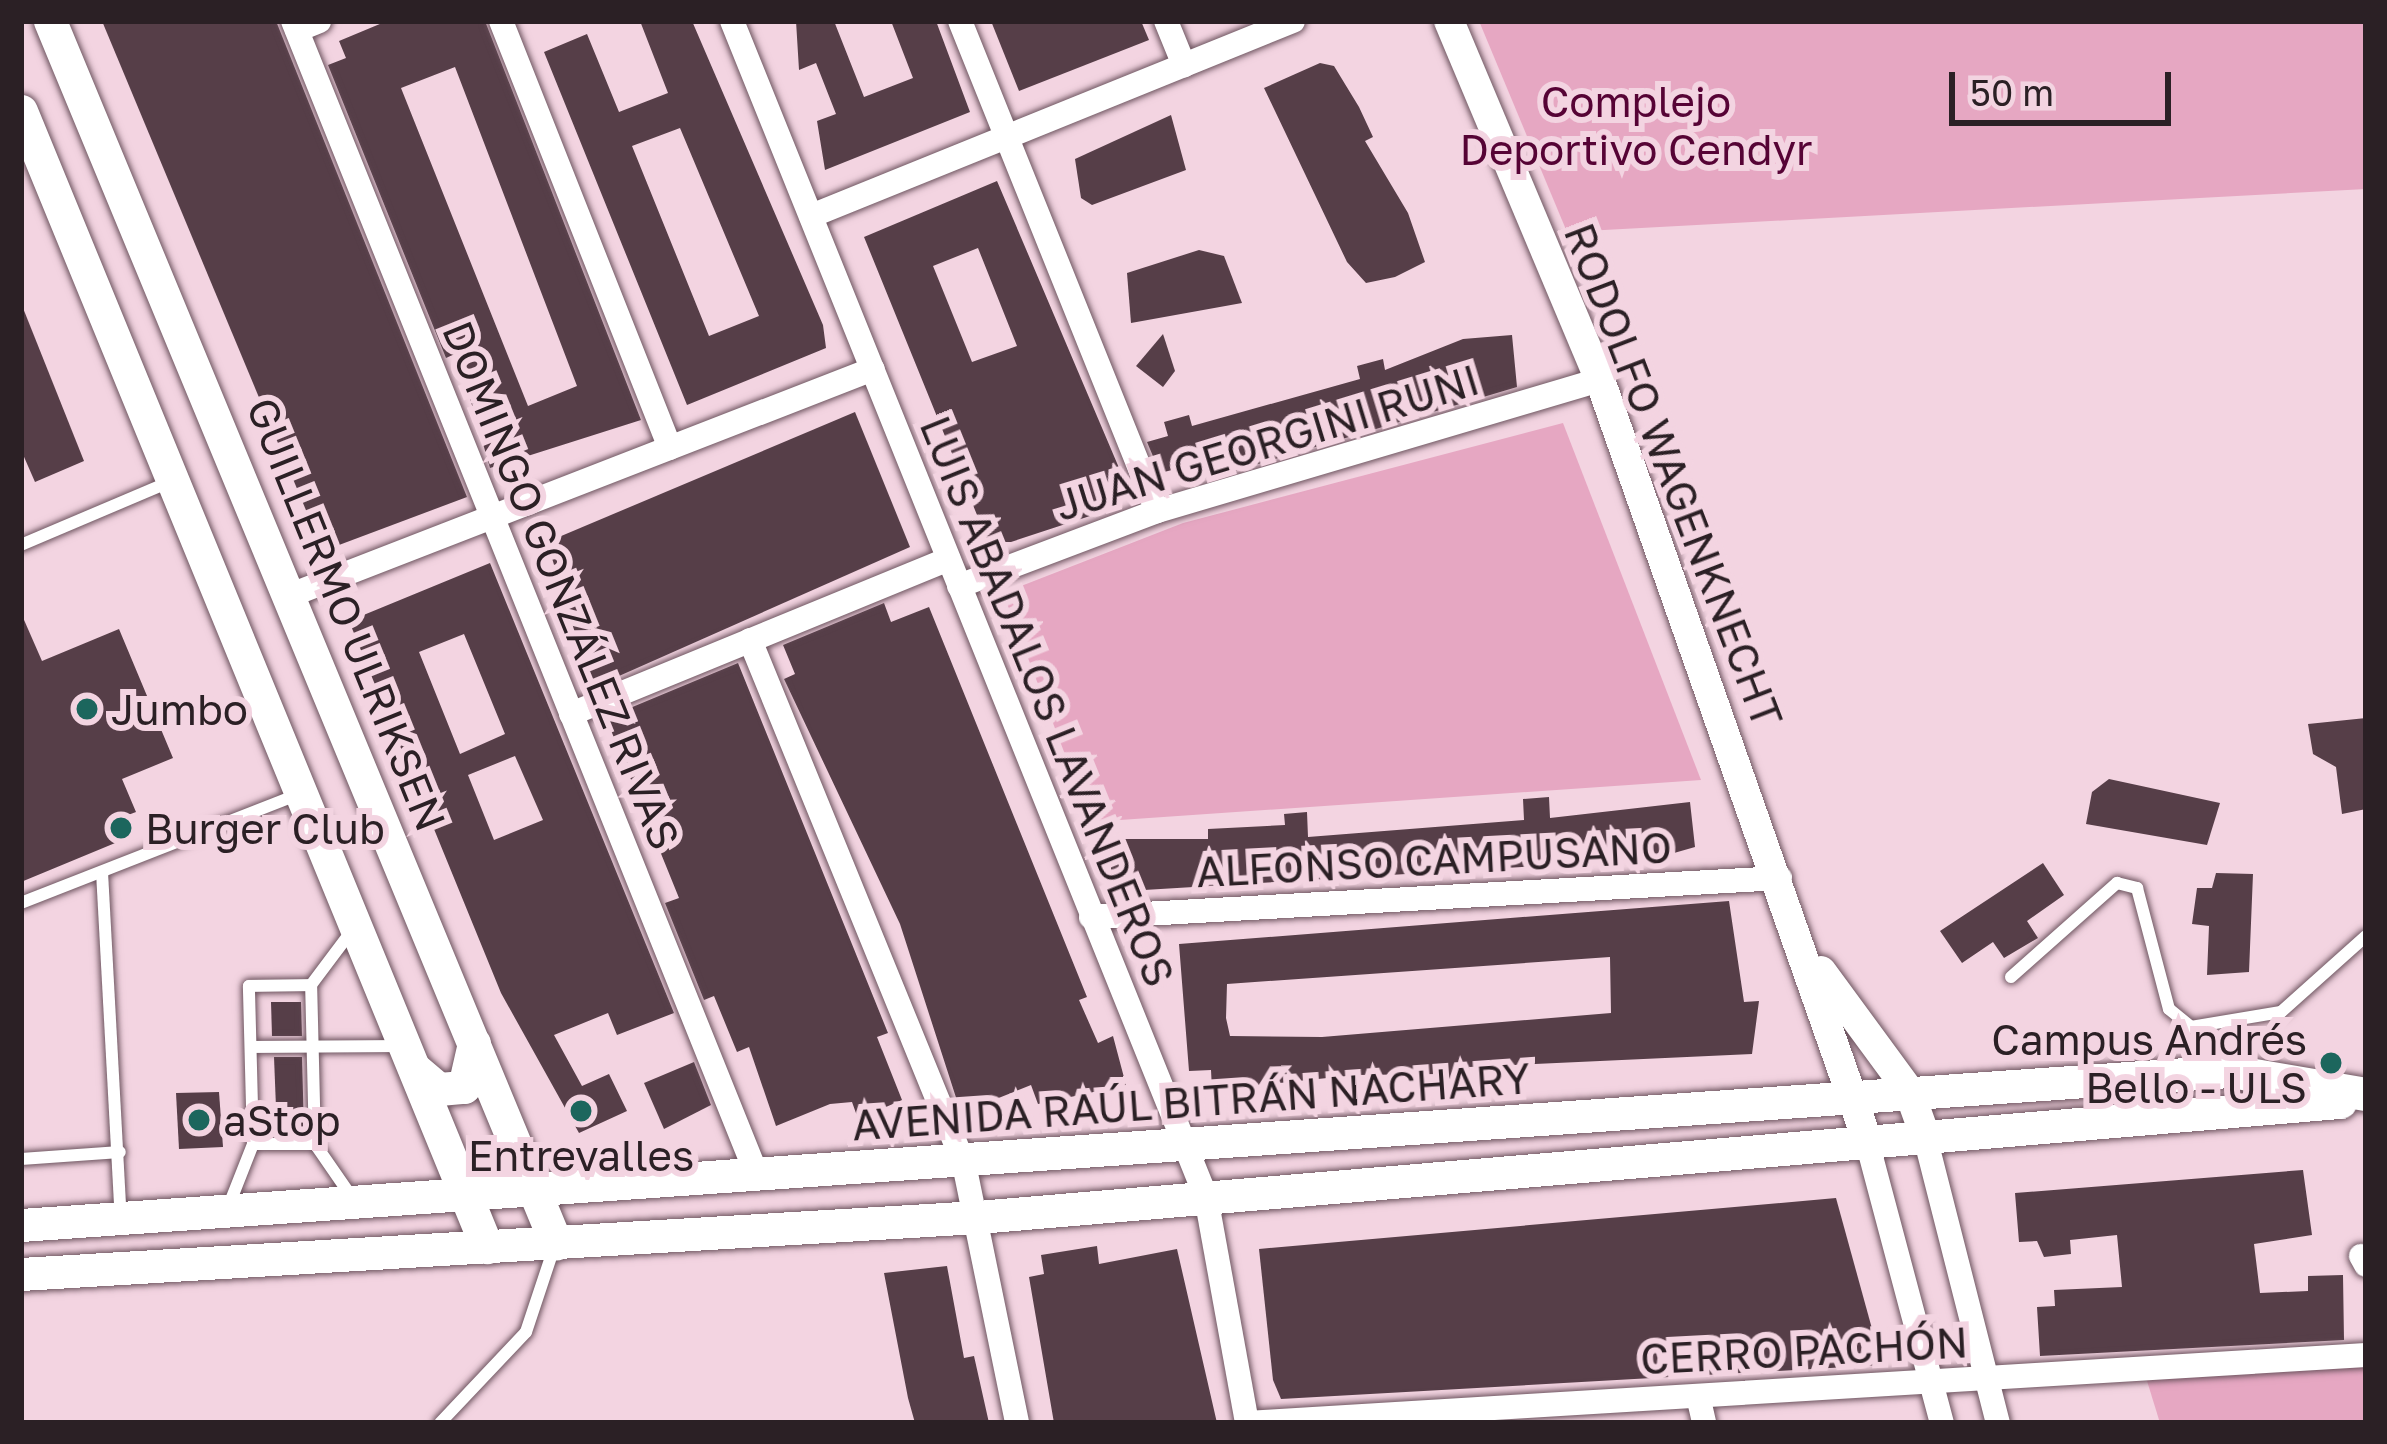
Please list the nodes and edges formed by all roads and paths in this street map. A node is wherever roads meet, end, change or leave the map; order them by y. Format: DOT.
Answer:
graph roads {
  1 [pos="50,21"];
  2 [pos="501,21"];
  3 [pos="732,21"];
  4 [pos="960,21"];
  5 [pos="1166,21"];
  6 [pos="1293,21"];
  7 [pos="1449,21"];
  8 [pos="303,24"];
  9 [pos="1184,65"];
  10 [pos="21,111"];
  11 [pos="1006,137"];
  12 [pos="811,216"];
  13 [pos="873,369"];
  14 [pos="1600,380"];
  15 [pos="670,448"];
  16 [pos="179,478"];
  17 [pos="1157,511"];
  18 [pos="492,517"];
  19 [pos="21,545"];
  20 [pos="948,559"];
  21 [pos="959,586"];
  22 [pos="291,595"];
  23 [pos="750,640"];
  24 [pos="572,714"];
  25 [pos="302,793"];
  26 [pos="102,872"];
  27 [pos="1780,878"];
  28 [pos="21,903"];
  29 [pos="1091,917"];
  30 [pos="357,923"];
  31 [pos="2366,936"];
  32 [pos="1813,962"];
  33 [pos="2011,977"];
  34 [pos="311,986"];
  35 [pos="474,1042"];
  36 [pos="251,1047"];
  37 [pos="314,1047"];
  38 [pos="411,1057"];
  39 [pos="1909,1090"];
  40 [pos="1852,1094"];
  41 [pos="2366,1097"];
  42 [pos="1924,1133"];
  43 [pos="1865,1134"];
  44 [pos="254,1144"];
  45 [pos="315,1144"];
  46 [pos="1186,1148"];
  47 [pos="120,1152"];
  48 [pos="21,1159"];
  49 [pos="964,1164"];
  50 [pos="758,1178"];
  51 [pos="535,1193"];
  52 [pos="466,1196"];
  53 [pos="1205,1197"];
  54 [pos="356,1203"];
  55 [pos="226,1212"];
  56 [pos="978,1217"];
  57 [pos="121,1219"];
  58 [pos="21,1225"];
  59 [pos="556,1244"];
  60 [pos="487,1247"];
  61 [pos="21,1274"];
  62 [pos="2366,1355"];
  63 [pos="1988,1378"];
  64 [pos="1932,1381"];
  65 [pos="1698,1396"];
  66 [pos="1475,1416"];
  67 [pos="440,1423"];
  68 [pos="1017,1423"];
  69 [pos="1247,1423"];
  70 [pos="1704,1423"];
  71 [pos="1942,1423"];
  72 [pos="1998,1423"];
  1 -- 22 [label="main road, GUILLERMO ULRIKSEN"];
  2 -- 15 [label="street"];
  3 -- 12 [label="street, LUIS ABADALOS LAVANDEROS"];
  4 -- 11 [label="street"];
  5 -- 9 [label="street"];
  6 -- 9 [label="street"];
  7 -- 14 [label="street, RODOLFO WAGENKNECHT"];
  8 -- 18 [label="street, DOMINGO GONZÁLEZ RIVAS"];
  9 -- 11 [label="street"];
  10 -- 16 [label="main road"];
  11 -- 12 [label="street"];
  11 -- 17 [label="street"];
  12 -- 13 [label="street, LUIS ABADALOS LAVANDEROS"];
  13 -- 15 [label="street"];
  13 -- 20 [label="street, LUIS ABADALOS LAVANDEROS"];
  14 -- 17 [label="street, JUAN GEORGINI RUNI"];
  14 -- 27 [label="street, RODOLFO WAGENKNECHT"];
  15 -- 18 [label="street"];
  16 -- 19 [label="lane"];
  16 -- 25 [label="main road"];
  17 -- 21 [label="street, JUAN GEORGINI RUNI"];
  18 -- 22 [label="street"];
  18 -- 24 [label="street, DOMINGO GONZÁLEZ RIVAS"];
  20 -- 21 [label="street, LUIS ABADALOS LAVANDEROS"];
  20 -- 23 [label="street"];
  21 -- 29 [label="street, LUIS ABADALOS LAVANDEROS"];
  22 -- 35 [label="main road, GUILLERMO ULRIKSEN"];
  23 -- 24 [label="street"];
  23 -- 49 [label="street"];
  24 -- 50 [label="street, DOMINGO GONZÁLEZ RIVAS"];
  25 -- 26 [label="lane"];
  25 -- 30 [label="main road"];
  26 -- 28 [label="lane"];
  26 -- 47 [label="lane"];
  27 -- 29 [label="street, ALFONSO CAMPUSANO"];
  27 -- 32 [label="street, RODOLFO WAGENKNECHT"];
  29 -- 46 [label="street, LUIS ABADALOS LAVANDEROS"];
  30 -- 34 [label="lane"];
  30 -- 38 [label="main road"];
  31 -- 33 [label="lane"];
  32 -- 39 [label="street, RODOLFO WAGENKNECHT"];
  32 -- 40 [label="street, RODOLFO WAGENKNECHT"];
  34 -- 36 [label="lane"];
  34 -- 37 [label="lane"];
  35 -- 38 [label="main road"];
  35 -- 51 [label="main road, GUILLERMO ULRIKSEN"];
  36 -- 37 [label="lane"];
  36 -- 44 [label="lane"];
  37 -- 38 [label="lane"];
  37 -- 45 [label="lane"];
  38 -- 52 [label="main road"];
  39 -- 40 [label="main road, AVENIDA RAÚL BITRÁN NACHARY"];
  39 -- 41 [label="main road, AVENIDA RAÚL BITRÁN NACHARY"];
  39 -- 42 [label="street, RODOLFO WAGENKNECHT"];
  40 -- 43 [label="street, RODOLFO WAGENKNECHT"];
  40 -- 46 [label="main road, AVENIDA RAÚL BITRÁN NACHARY"];
  41 -- 42 [label="main road, AVENIDA RAÚL BITRÁN NACHARY"];
  42 -- 43 [label="main road, AVENIDA RAÚL BITRÁN NACHARY"];
  42 -- 63 [label="street, RODOLFO WAGENKNECHT"];
  43 -- 53 [label="main road, AVENIDA RAÚL BITRÁN NACHARY"];
  43 -- 64 [label="street, RODOLFO WAGENKNECHT"];
  44 -- 45 [label="lane"];
  44 -- 55 [label="lane"];
  45 -- 54 [label="lane"];
  46 -- 49 [label="main road, AVENIDA RAÚL BITRÁN NACHARY"];
  46 -- 53 [label="street, LUIS ABADALOS LAVANDEROS"];
  47 -- 48 [label="lane"];
  47 -- 57 [label="lane"];
  49 -- 50 [label="main road, AVENIDA RAÚL BITRÁN NACHARY"];
  49 -- 56 [label="street"];
  50 -- 51 [label="main road, AVENIDA RAÚL BITRÁN NACHARY"];
  51 -- 52 [label="main road, AVENIDA RAÚL BITRÁN NACHARY"];
  51 -- 59 [label="main road, GUILLERMO ULRIKSEN"];
  52 -- 54 [label="main road, AVENIDA RAÚL BITRÁN NACHARY"];
  52 -- 60 [label="main road"];
  53 -- 56 [label="main road, AVENIDA RAÚL BITRÁN NACHARY"];
  53 -- 69 [label="street, LUIS ABADALOS LAVANDEROS"];
  54 -- 55 [label="main road, AVENIDA RAÚL BITRÁN NACHARY"];
  55 -- 57 [label="main road, AVENIDA RAÚL BITRÁN NACHARY"];
  56 -- 59 [label="main road, AVENIDA RAÚL BITRÁN NACHARY"];
  56 -- 68 [label="street"];
  57 -- 58 [label="main road, AVENIDA RAÚL BITRÁN NACHARY"];
  59 -- 60 [label="main road, AVENIDA RAÚL BITRÁN NACHARY"];
  59 -- 67 [label="lane"];
  60 -- 61 [label="main road, AVENIDA RAÚL BITRÁN NACHARY"];
  62 -- 63 [label="street, CERRO PACHÓN"];
  63 -- 64 [label="street, CERRO PACHÓN"];
  63 -- 72 [label="street, RODOLFO WAGENKNECHT"];
  64 -- 65 [label="street, CERRO PACHÓN"];
  64 -- 71 [label="street, RODOLFO WAGENKNECHT"];
  65 -- 66 [label="street, CERRO PACHÓN"];
  65 -- 70 [label="street"];
  66 -- 69 [label="street, CERRO PACHÓN"];
}
